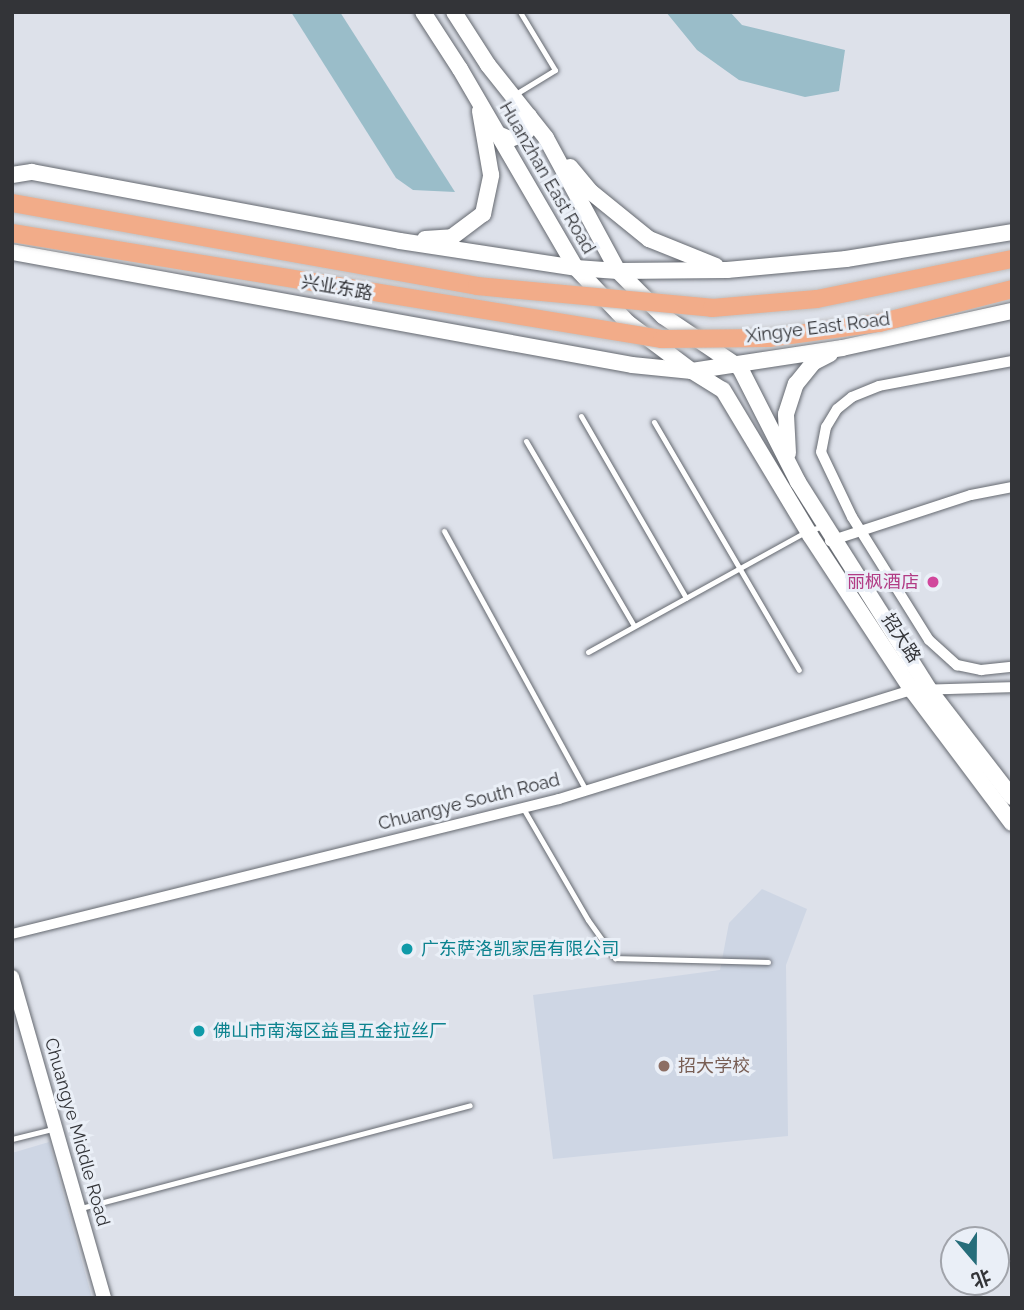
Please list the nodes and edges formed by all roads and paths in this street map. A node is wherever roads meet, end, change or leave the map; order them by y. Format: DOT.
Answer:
graph roads {
  1 [pos="423,12"];
  2 [pos="454,12"];
  3 [pos="520,12"];
  4 [pos="514,95"];
  5 [pos="477,98"];
  6 [pos="529,116"];
  7 [pos="498,134"];
  8 [pos="546,138"];
  9 [pos="12,175"];
  10 [pos="12,203"];
  11 [pos="1012,232"];
  12 [pos="12,233"];
  13 [pos="400,242"];
  14 [pos="12,252"];
  15 [pos="1012,260"];
  16 [pos="576,268"];
  17 [pos="727,270"];
  18 [pos="618,271"];
  19 [pos="1012,289"];
  20 [pos="1012,312"];
  21 [pos="842,348"];
  22 [pos="1012,361"];
  23 [pos="735,365"];
  24 [pos="692,372"];
  25 [pos="581,416"];
  26 [pos="654,422"];
  27 [pos="526,441"];
  28 [pos="799,482"];
  29 [pos="1012,487"];
  30 [pos="826,525"];
  31 [pos="444,531"];
  32 [pos="807,531"];
  33 [pos="861,531"];
  34 [pos="835,539"];
  35 [pos="817,546"];
  36 [pos="738,569"];
  37 [pos="686,598"];
  38 [pos="634,626"];
  39 [pos="588,652"];
  40 [pos="1012,667"];
  41 [pos="799,670"];
  42 [pos="1012,687"];
  43 [pos="912,690"];
  44 [pos="930,691"];
  45 [pos="586,790"];
  46 [pos="1012,797"];
  47 [pos="523,808"];
  48 [pos="1012,823"];
  49 [pos="12,934"];
  50 [pos="768,962"];
  51 [pos="12,977"];
  52 [pos="470,1105"];
  53 [pos="55,1128"];
  54 [pos="12,1139"];
  55 [pos="78,1209"];
  56 [pos="104,1298"];
  1 -- 5 [label="main road, Huanzhan East Road"];
  2 -- 4 [label="main road, Huanzhan East Road"];
  3 -- 4 [label="lane"];
  4 -- 6 [label="main road, Huanzhan East Road"];
  5 -- 7 [label="main road, Huanzhan East Road"];
  5 -- 13 [label="main road"];
  6 -- 7 [label="main road"];
  6 -- 8 [label="main road, Huanzhan East Road"];
  7 -- 16 [label="main road, Huanzhan East Road"];
  8 -- 17 [label="main road"];
  8 -- 18 [label="main road, Huanzhan East Road"];
  9 -- 13 [label="main road"];
  10 -- 15 [label="main road, bridge"];
  11 -- 17 [label="main road"];
  12 -- 19 [label="main road, Xingye East Road, bridge"];
  13 -- 16 [label="main road"];
  14 -- 24 [label="main road"];
  16 -- 18 [label="main road"];
  16 -- 24 [label="main road, Huanzhan East Road"];
  17 -- 18 [label="main road"];
  18 -- 23 [label="main road, Huanzhan East Road"];
  20 -- 21 [label="main road"];
  21 -- 23 [label="main road"];
  21 -- 28 [label="main road"];
  22 -- 33 [label="street"];
  23 -- 24 [label="main road"];
  23 -- 28 [label="main road, Huanzhan East Road"];
  24 -- 32 [label="main road, 招大路"];
  25 -- 37 [label="lane"];
  26 -- 36 [label="lane"];
  27 -- 38 [label="lane"];
  28 -- 30 [label="main road"];
  29 -- 33 [label="street"];
  30 -- 32 [label="lane"];
  30 -- 34 [label="main road"];
  31 -- 45 [label="lane"];
  32 -- 35 [label="main road, 招大路"];
  32 -- 36 [label="lane"];
  33 -- 34 [label="street"];
  33 -- 40 [label="street"];
  34 -- 35 [label="street"];
  34 -- 44 [label="main road"];
  35 -- 43 [label="main road, 招大路"];
  36 -- 37 [label="lane"];
  36 -- 41 [label="lane"];
  37 -- 38 [label="lane"];
  38 -- 39 [label="lane"];
  42 -- 44 [label="street, Chuangye South Road"];
  43 -- 44 [label="street, Chuangye South Road"];
  43 -- 45 [label="street, Chuangye South Road"];
  43 -- 48 [label="main road, 招大路"];
  44 -- 46 [label="main road"];
  45 -- 47 [label="street, Chuangye South Road"];
  47 -- 49 [label="street, Chuangye South Road"];
  47 -- 50 [label="lane"];
  51 -- 53 [label="street, Chuangye Middle Road"];
  52 -- 55 [label="lane"];
  53 -- 54 [label="lane"];
  53 -- 55 [label="street, Chuangye Middle Road"];
  55 -- 56 [label="street, Chuangye Middle Road"];
}
